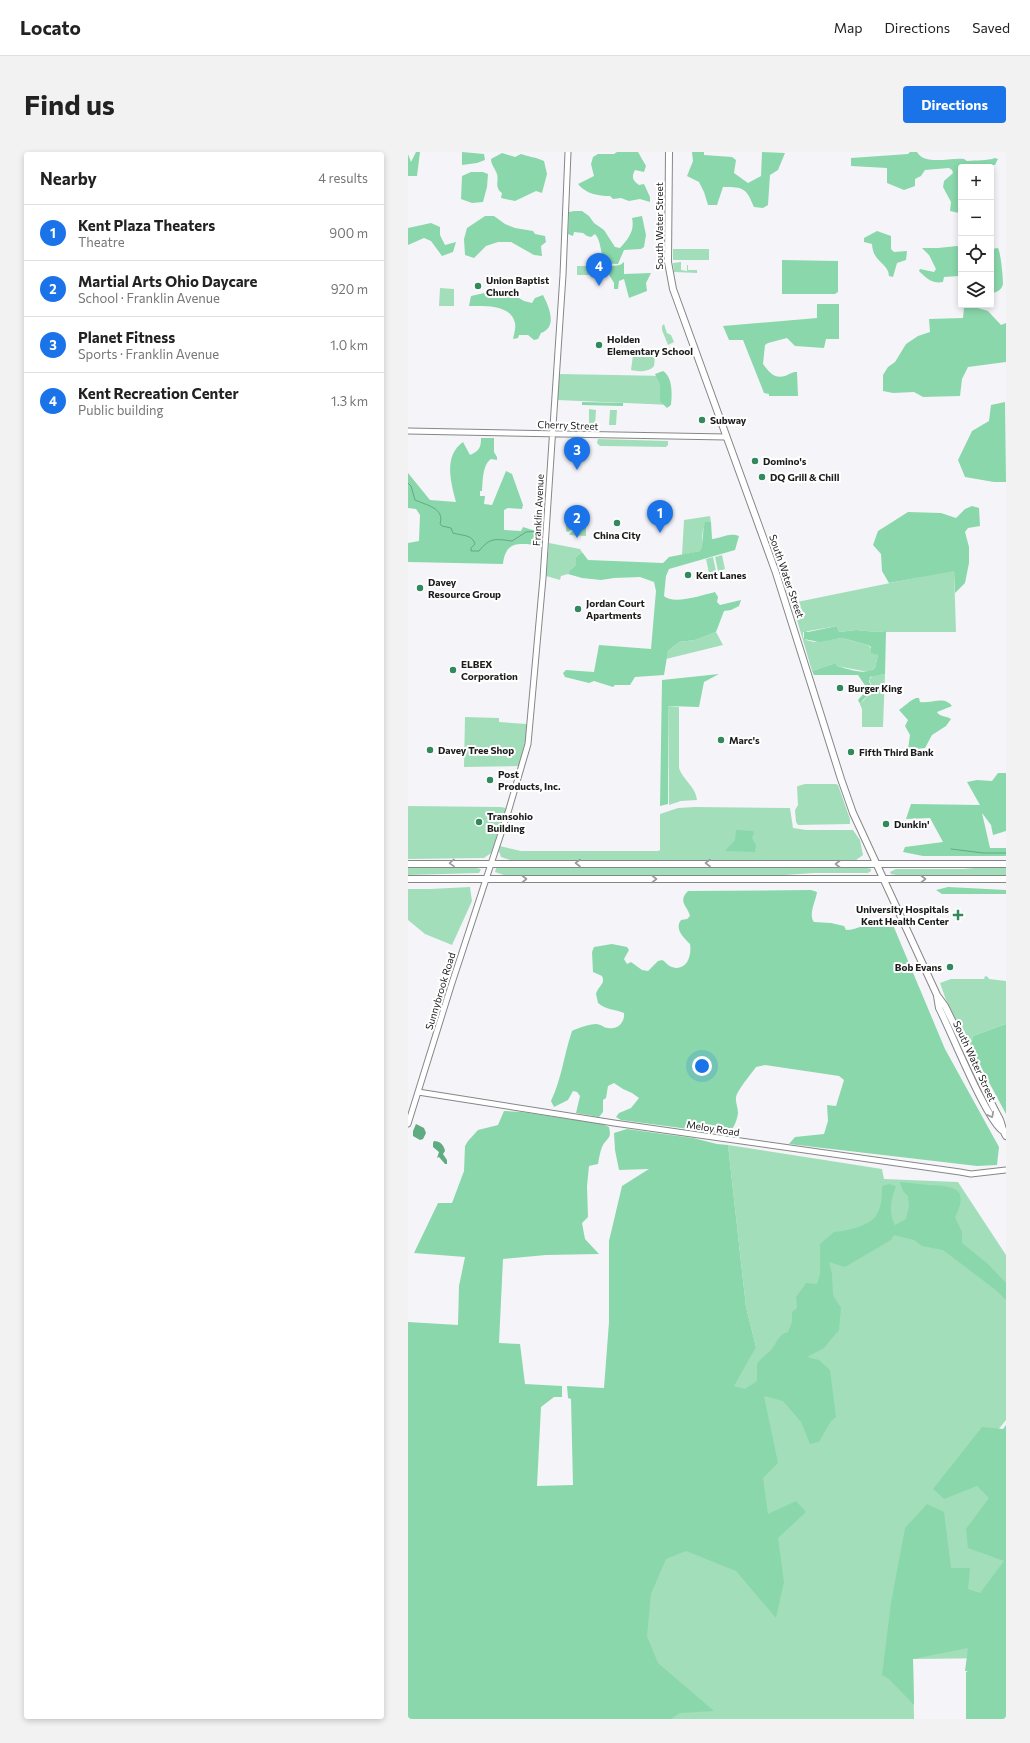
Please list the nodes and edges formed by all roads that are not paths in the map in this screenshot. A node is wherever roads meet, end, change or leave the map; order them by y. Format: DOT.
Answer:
graph roads {
  1 [pos="568,152"];
  2 [pos="669,152"];
  3 [pos="408,431"];
  4 [pos="552,433"];
  5 [pos="726,437"];
  6 [pos="490,863"];
  7 [pos="408,864"];
  8 [pos="877,864"];
  9 [pos="1006,864"];
  10 [pos="485,879"];
  11 [pos="884,879"];
  12 [pos="1006,879"];
  13 [pos="408,880"];
  14 [pos="418,1092"];
  15 [pos="408,1124"];
  16 [pos="1005,1133"];
  17 [pos="1006,1170"];
  1 -- 4 [label="street, Franklin Avenue"];
  2 -- 5 [label="main road, South Water Street"];
  3 -- 4 [label="street, Cherry Street"];
  4 -- 5 [label="street, Cherry Street"];
  4 -- 6 [label="street, Franklin Avenue"];
  5 -- 8 [label="main road, South Water Street"];
  6 -- 7 [label="main road, one-way"];
  8 -- 6 [label="main road, one-way"];
  6 -- 10 [label="street, Sunnybrook Road"];
  8 -- 9 [label="main road"];
  8 -- 11 [label="main road, South Water Street"];
  10 -- 11 [label="main road, one-way"];
  10 -- 13 [label="main road"];
  10 -- 14 [label="street, Sunnybrook Road"];
  11 -- 12 [label="main road, one-way"];
  11 -- 16 [label="main road, South Water Street"];
  14 -- 15 [label="street, Sunnybrook Road"];
  14 -- 17 [label="street, Meloy Road"];
}
